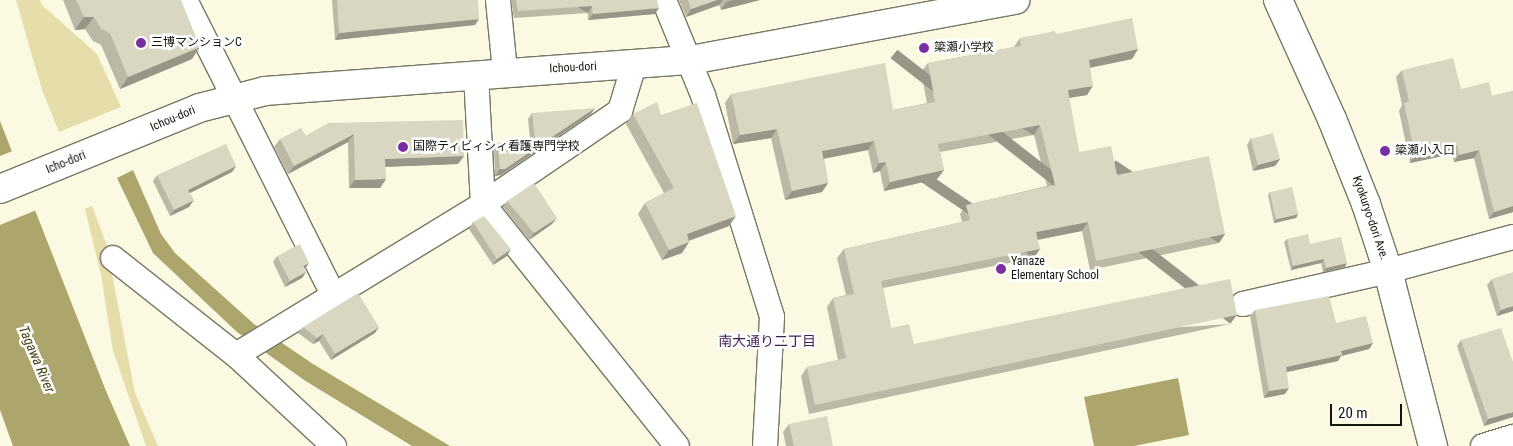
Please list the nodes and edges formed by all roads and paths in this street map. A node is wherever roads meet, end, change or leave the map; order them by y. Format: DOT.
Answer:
graph roads {
  1 [pos="185,0"];
  2 [pos="498,0"];
  3 [pos="664,0"];
  4 [pos="1016,0"];
  5 [pos="1278,0"];
  6 [pos="987,3"];
  7 [pos="691,60"];
  8 [pos="634,65"];
  9 [pos="505,72"];
  10 [pos="476,75"];
  11 [pos="232,98"];
  12 [pos="133,136"];
  13 [pos="0,189"];
  14 [pos="484,204"];
  15 [pos="1513,237"];
  16 [pos="113,258"];
  17 [pos="1388,271"];
  18 [pos="333,294"];
  19 [pos="1243,304"];
  20 [pos="236,355"];
  21 [pos="1513,437"];
  22 [pos="334,446"];
  23 [pos="677,446"];
  24 [pos="765,446"];
  25 [pos="1433,446"];
  26 [pos="1483,446"];
  1 -- 11 [label="street"];
  2 -- 9 [label="street"];
  3 -- 7 [label="street"];
  4 -- 6 [label="street, Ichou-dori"];
  5 -- 17 [label="street, Kyokuryo-dori Ave."];
  6 -- 7 [label="street, Ichou-dori"];
  7 -- 8 [label="street, Ichou-dori"];
  7 -- 24 [label="street"];
  8 -- 9 [label="street, Ichou-dori"];
  8 -- 14 [label="street"];
  9 -- 10 [label="street, Ichou-dori"];
  10 -- 11 [label="street, Ichou-dori"];
  10 -- 14 [label="street"];
  11 -- 12 [label="street, Ichou-dori"];
  11 -- 18 [label="street"];
  12 -- 13 [label="street, Icho-dori"];
  14 -- 18 [label="street"];
  14 -- 23 [label="street"];
  15 -- 17 [label="street"];
  16 -- 20 [label="street"];
  17 -- 19 [label="street"];
  17 -- 25 [label="street, Kyokuryo-dori Ave."];
  18 -- 20 [label="street"];
  20 -- 22 [label="street"];
  21 -- 26 [label="street"];
}
